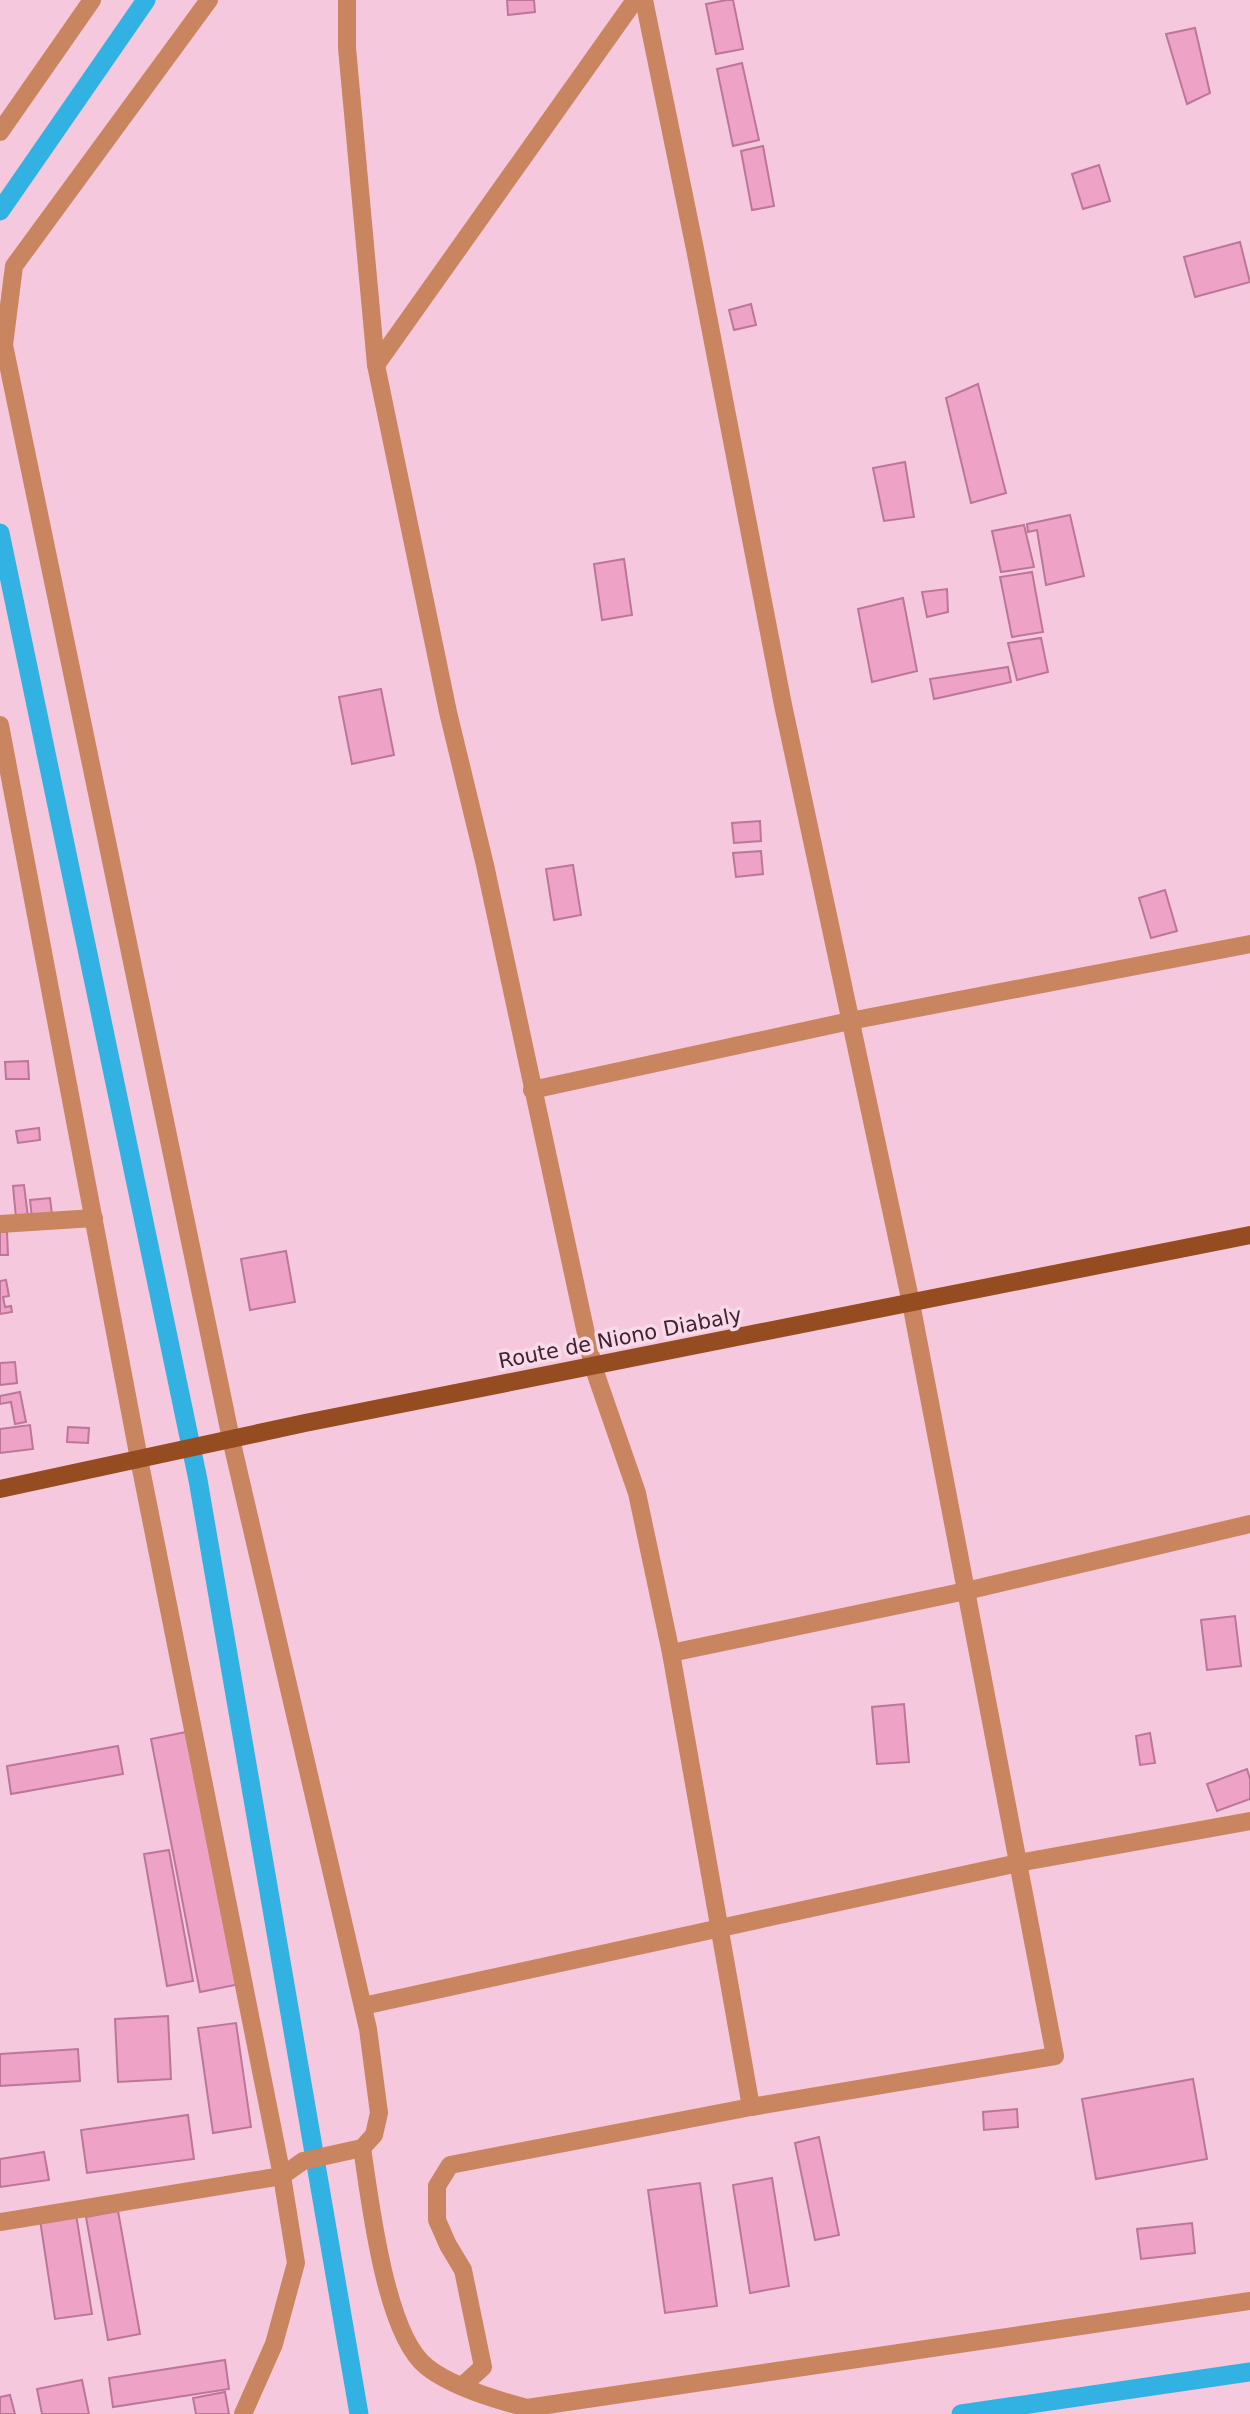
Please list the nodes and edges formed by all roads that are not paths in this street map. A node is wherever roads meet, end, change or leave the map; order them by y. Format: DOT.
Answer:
graph roads {
  1 [pos="92,0"];
  2 [pos="209,0"];
  3 [pos="347,0"];
  4 [pos="635,0"];
  5 [pos="644,0"];
  6 [pos="0,132"];
  7 [pos="376,365"];
  8 [pos="0,725"];
  9 [pos="1250,944"];
  10 [pos="850,1021"];
  11 [pos="532,1090"];
  12 [pos="94,1218"];
  13 [pos="0,1224"];
  14 [pos="1250,1235"];
  15 [pos="911,1303"];
  16 [pos="593,1366"];
  17 [pos="224,1441"];
  18 [pos="139,1459"];
  19 [pos="0,1489"];
  20 [pos="1250,1524"];
  21 [pos="966,1591"];
  22 [pos="671,1653"];
  23 [pos="1250,1821"];
  24 [pos="1018,1863"];
  25 [pos="720,1930"];
  26 [pos="363,2006"];
  27 [pos="751,2107"];
  28 [pos="362,2148"];
  29 [pos="282,2176"];
  30 [pos="0,2222"];
  31 [pos="1250,2301"];
  32 [pos="462,2386"];
  33 [pos="243,2414"];
  1 -- 6 [label="street"];
  2 -- 17 [label="street"];
  3 -- 7 [label="street"];
  4 -- 7 [label="street"];
  5 -- 10 [label="street"];
  7 -- 11 [label="street"];
  8 -- 12 [label="street"];
  9 -- 10 [label="street"];
  10 -- 11 [label="street"];
  10 -- 15 [label="street"];
  11 -- 16 [label="street"];
  12 -- 13 [label="street"];
  12 -- 18 [label="street"];
  14 -- 15 [label="main road, Route de Niono Diabaly"];
  15 -- 16 [label="main road, Route de Niono Diabaly"];
  15 -- 21 [label="street"];
  16 -- 17 [label="main road, Route de Niono Diabaly"];
  16 -- 22 [label="street"];
  17 -- 18 [label="main road, Route de Niono Diabaly"];
  17 -- 26 [label="street"];
  18 -- 19 [label="main road, Route de Niono Diabaly"];
  18 -- 29 [label="street"];
  20 -- 21 [label="street"];
  21 -- 22 [label="street"];
  21 -- 24 [label="street"];
  22 -- 25 [label="street"];
  23 -- 24 [label="street"];
  24 -- 25 [label="street"];
  24 -- 27 [label="street"];
  25 -- 26 [label="street"];
  25 -- 27 [label="street"];
  26 -- 28 [label="street"];
  27 -- 32 [label="street"];
  28 -- 29 [label="street"];
  28 -- 32 [label="street"];
  29 -- 30 [label="street"];
  29 -- 33 [label="street"];
  31 -- 32 [label="street"];
}
